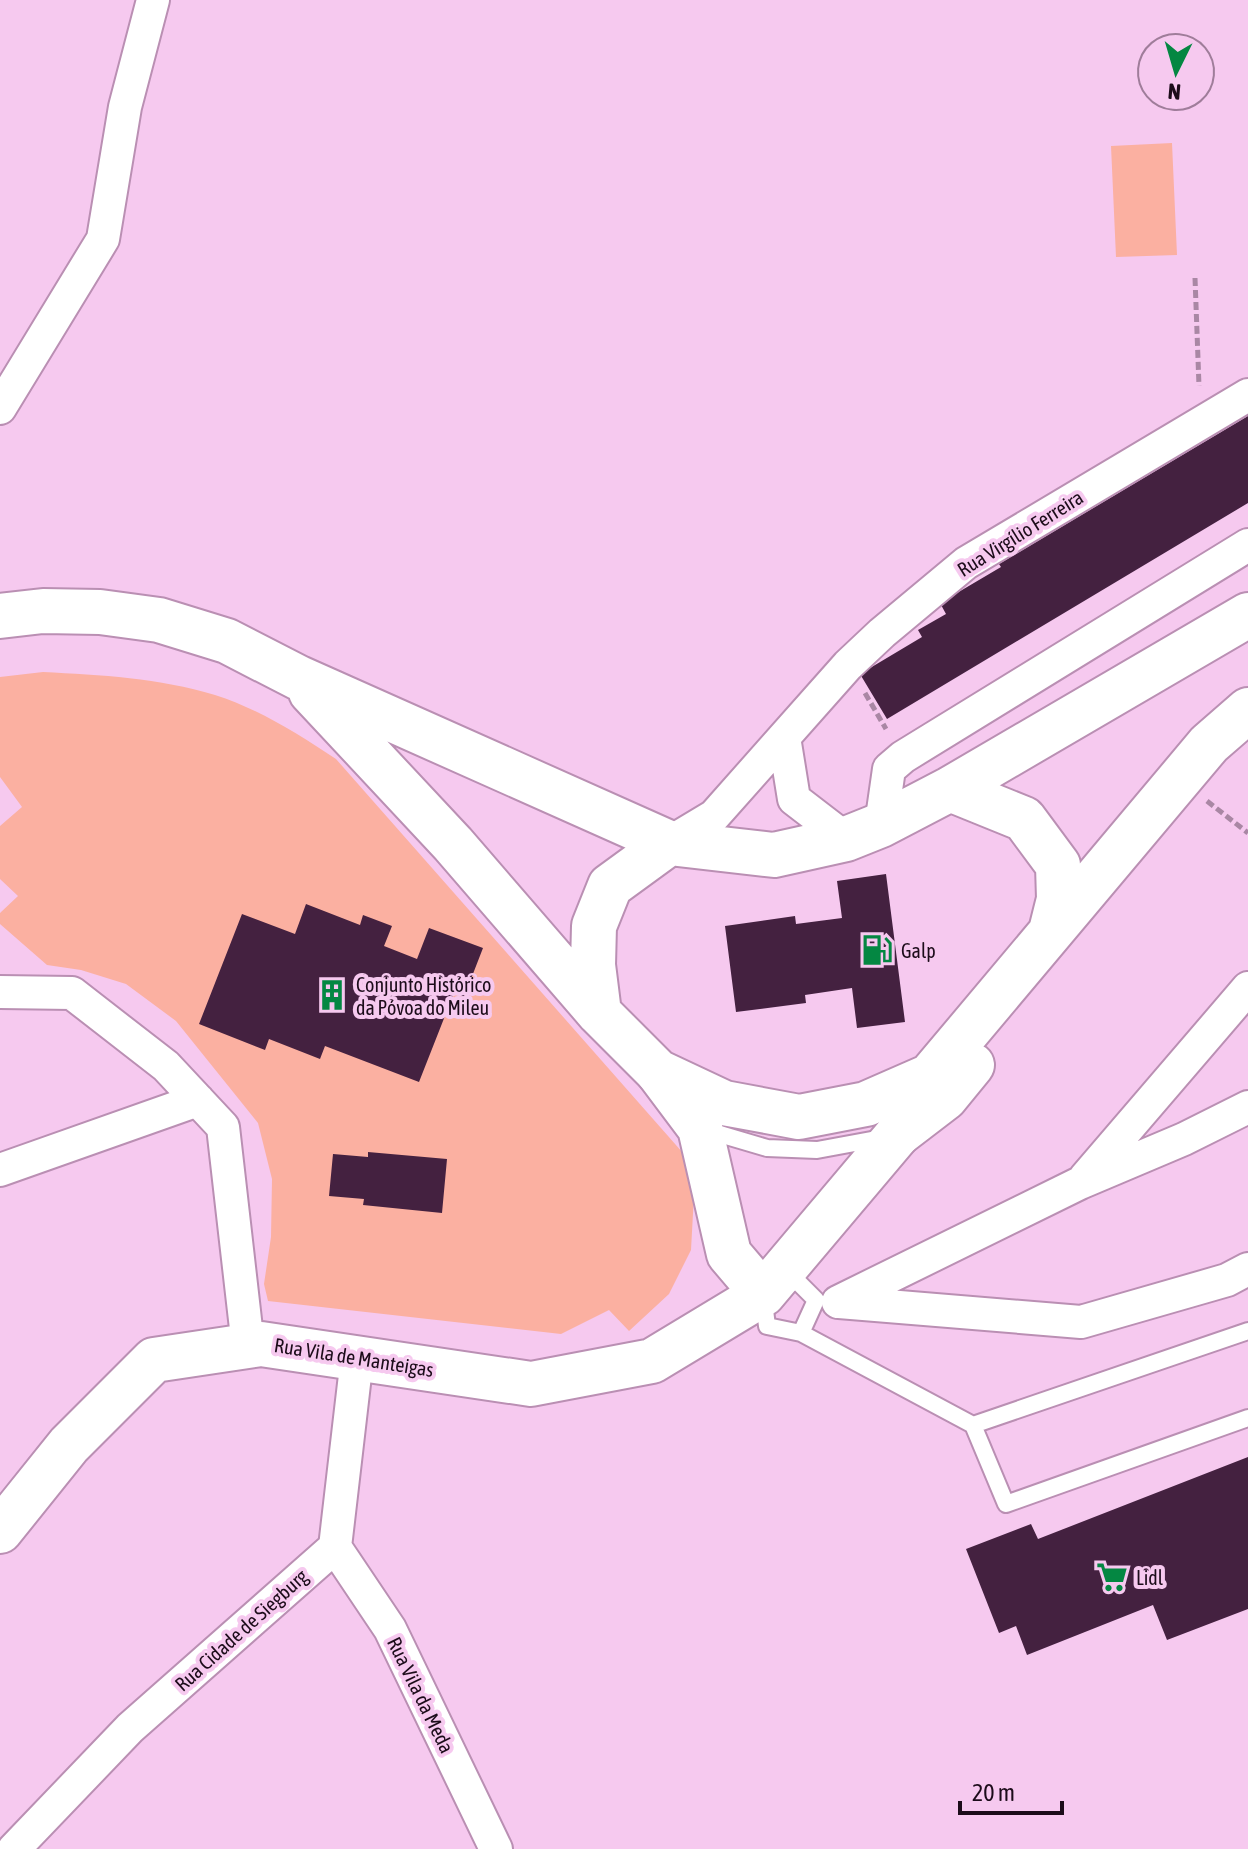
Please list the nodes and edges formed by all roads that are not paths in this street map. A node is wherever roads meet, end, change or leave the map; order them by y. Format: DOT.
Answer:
graph roads {
  1 [pos="153,0"];
  2 [pos="1248,395"];
  3 [pos="0,408"];
  4 [pos="1248,545"];
  5 [pos="1248,615"];
  6 [pos="0,616"];
  7 [pos="299,678"];
  8 [pos="1248,710"];
  9 [pos="1248,721"];
  10 [pos="784,737"];
  11 [pos="950,789"];
  12 [pos="864,832"];
  13 [pos="669,843"];
  14 [pos="1051,931"];
  15 [pos="593,965"];
  16 [pos="1248,988"];
  17 [pos="0,992"];
  18 [pos="599,1013"];
  19 [pos="961,1039"];
  20 [pos="658,1072"];
  21 [pos="930,1076"];
  22 [pos="198,1100"];
  23 [pos="1248,1107"];
  24 [pos="700,1128"];
  25 [pos="898,1134"];
  26 [pos="0,1170"];
  27 [pos="1080,1183"];
  28 [pos="1248,1269"];
  29 [pos="763,1294"];
  30 [pos="827,1301"];
  31 [pos="1248,1331"];
  32 [pos="801,1333"];
  33 [pos="248,1346"];
  34 [pos="357,1358"];
  35 [pos="1248,1418"];
  36 [pos="973,1425"];
  37 [pos="0,1531"];
  38 [pos="335,1547"];
  39 [pos="14,1849"];
  40 [pos="496,1849"];
  1 -- 3 [label="street"];
  2 -- 10 [label="street, Rua Virgílio Ferreira"];
  4 -- 12 [label="street"];
  5 -- 11 [label="main road"];
  6 -- 7 [label="main road"];
  7 -- 13 [label="main road"];
  7 -- 18 [label="main road"];
  8 -- 14 [label="main road, Rua Vila de Manteigas"];
  9 -- 25 [label="main road"];
  10 -- 12 [label="street"];
  10 -- 13 [label="street, Rua Virgílio Ferreira"];
  11 -- 12 [label="main road"];
  11 -- 14 [label="main road"];
  12 -- 13 [label="main road"];
  13 -- 15 [label="main road"];
  14 -- 19 [label="main road, Rua Vila de Manteigas"];
  15 -- 18 [label="main road"];
  15 -- 19 [label="main road"];
  16 -- 27 [label="street"];
  17 -- 22 [label="street"];
  18 -- 20 [label="main road"];
  19 -- 21 [label="main road, Rua Vila de Manteigas"];
  20 -- 21 [label="main road"];
  20 -- 24 [label="main road"];
  21 -- 25 [label="main road, Rua Vila de Manteigas"];
  22 -- 26 [label="street"];
  22 -- 33 [label="street"];
  23 -- 27 [label="street"];
  24 -- 25 [label="lane"];
  24 -- 29 [label="main road"];
  25 -- 29 [label="main road, Rua Vila de Manteigas"];
  27 -- 30 [label="street"];
  28 -- 30 [label="street"];
  29 -- 30 [label="lane"];
  29 -- 32 [label="lane"];
  29 -- 34 [label="main road, Rua Vila de Manteigas"];
  30 -- 32 [label="lane"];
  31 -- 36 [label="lane"];
  32 -- 36 [label="lane"];
  33 -- 34 [label="main road, Rua Vila de Manteigas"];
  33 -- 37 [label="main road, Rua Vila de Manteigas"];
  34 -- 38 [label="street"];
  35 -- 36 [label="lane"];
  38 -- 39 [label="street, Rua Cidade de Siegburg"];
  38 -- 40 [label="street, Rua Vila da Meda"];
}
